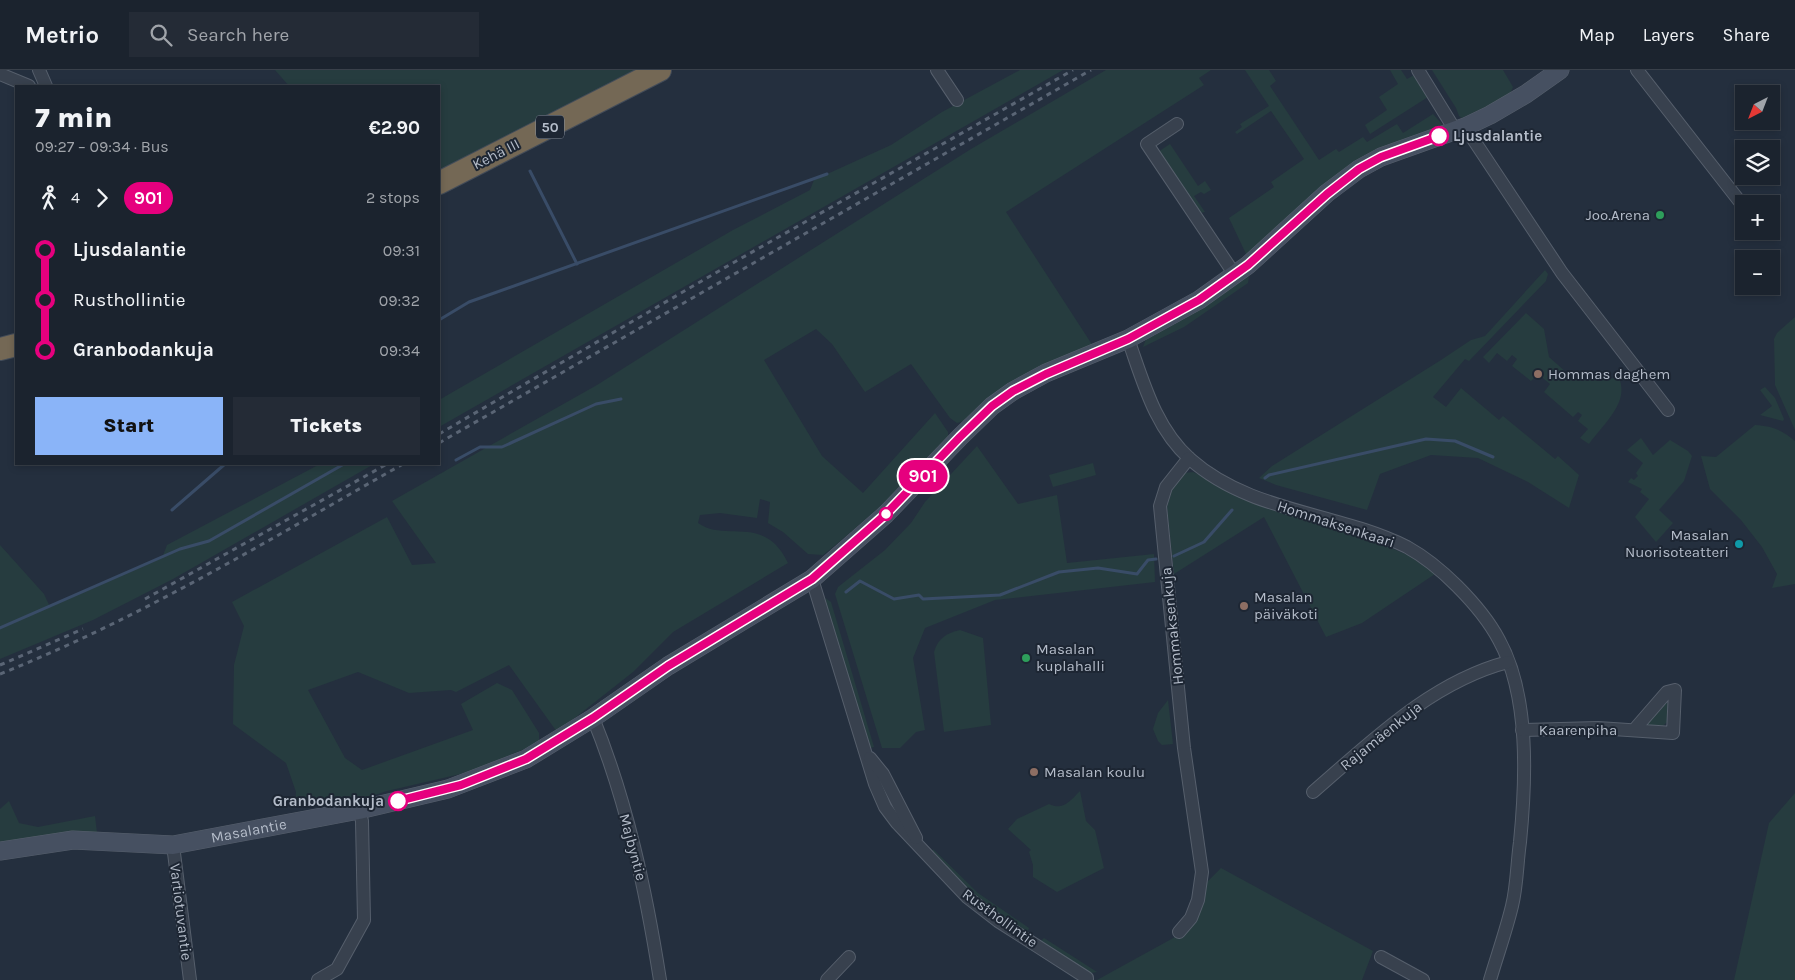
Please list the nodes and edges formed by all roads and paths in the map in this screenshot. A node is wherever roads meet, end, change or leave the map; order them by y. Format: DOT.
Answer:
graph roads {
  1 [pos="38,70"];
  2 [pos="660,70"];
  3 [pos="937,70"];
  4 [pos="1418,70"];
  5 [pos="1560,70"];
  6 [pos="1637,70"];
  7 [pos="0,74"];
  8 [pos="27,85"];
  9 [pos="46,85"];
  10 [pos="957,100"];
  11 [pos="1177,124"];
  12 [pos="1460,129"];
  13 [pos="440,182"];
  14 [pos="1735,196"];
  15 [pos="1234,275"];
  16 [pos="1128,339"];
  17 [pos="15,345"];
  18 [pos="0,349"];
  19 [pos="1668,410"];
  20 [pos="1189,458"];
  21 [pos="812,579"];
  22 [pos="1508,662"];
  23 [pos="593,718"];
  24 [pos="1522,730"];
  25 [pos="1634,730"];
  26 [pos="1312,792"];
  27 [pos="359,810"];
  28 [pos="173,845"];
  29 [pos="0,851"];
  30 [pos="1179,932"];
  31 [pos="849,957"];
  32 [pos="1381,957"];
  33 [pos="1087,979"];
  34 [pos="190,980"];
  35 [pos="318,980"];
  36 [pos="660,980"];
  37 [pos="827,980"];
  38 [pos="1423,980"];
  39 [pos="1490,980"];
  1 -- 9 [label="street"];
  2 -- 13 [label="highway, Kehä III / 50"];
  3 -- 10 [label="street"];
  4 -- 12 [label="street"];
  5 -- 12 [label="street, Masalantie"];
  6 -- 14 [label="street"];
  7 -- 8 [label="street"];
  11 -- 15 [label="street"];
  12 -- 15 [label="street, Masalantie"];
  12 -- 19 [label="street"];
  15 -- 16 [label="street, Masalantie"];
  16 -- 20 [label="street"];
  16 -- 21 [label="street, Masalantie"];
  17 -- 18 [label="highway"];
  20 -- 22 [label="street, Hommaksenkaari"];
  20 -- 30 [label="street, Hommaksenkuja"];
  21 -- 23 [label="street, Masalantie"];
  21 -- 33 [label="street, Rusthollintie"];
  22 -- 24 [label="street, Hommaksenkaari"];
  22 -- 26 [label="street, Rajamäenkuja"];
  23 -- 27 [label="street, Masalantie"];
  23 -- 36 [label="street, Majbyntie"];
  24 -- 25 [label="street, Kaarenpiha"];
  24 -- 39 [label="street, Hommaksenkaari"];
  27 -- 28 [label="street, Masalantie"];
  27 -- 35 [label="street"];
  28 -- 29 [label="street, Masalantie"];
  28 -- 34 [label="street, Vartiotuvantie"];
  31 -- 37 [label="street"];
  32 -- 38 [label="street"];
}
